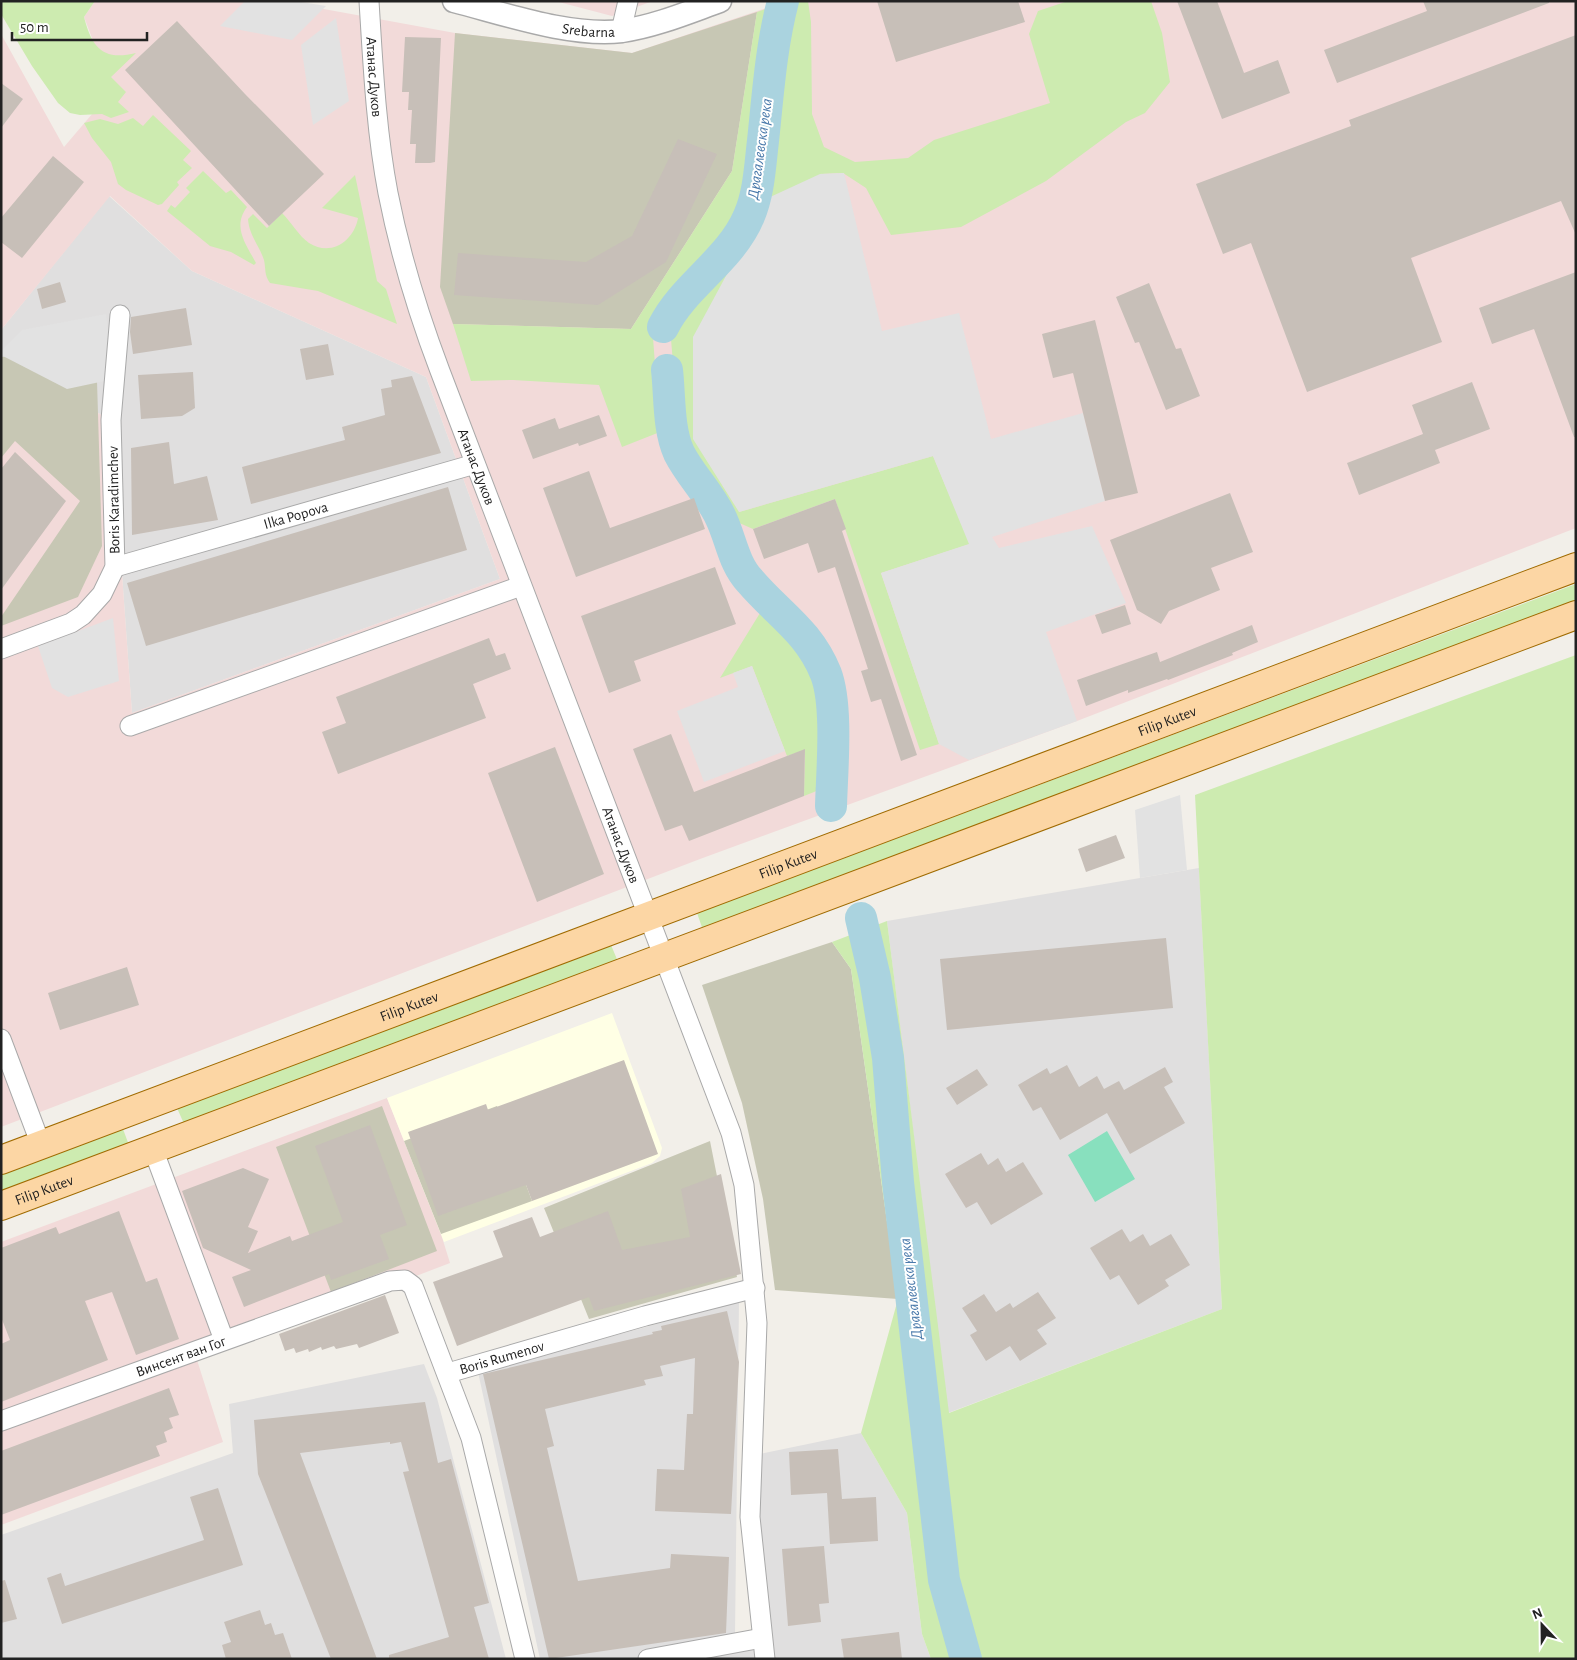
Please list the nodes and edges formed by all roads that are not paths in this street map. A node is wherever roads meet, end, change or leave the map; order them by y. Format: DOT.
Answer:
graph roads {
  1 [pos="369,1"];
  2 [pos="454,1"];
  3 [pos="628,1"];
  4 [pos="720,1"];
  5 [pos="621,31"];
  6 [pos="120,315"];
  7 [pos="475,464"];
  8 [pos="115,567"];
  9 [pos="1576,567"];
  10 [pos="521,586"];
  11 [pos="1576,615"];
  12 [pos="1,649"];
  13 [pos="130,726"];
  14 [pos="646,917"];
  15 [pos="662,958"];
  16 [pos="1,1039"];
  17 [pos="41,1145"];
  18 [pos="153,1149"];
  19 [pos="1,1160"];
  20 [pos="1,1206"];
  21 [pos="755,1288"];
  22 [pos="224,1340"];
  23 [pos="448,1373"];
  24 [pos="1,1421"];
  25 [pos="762,1638"];
  26 [pos="525,1659"];
  27 [pos="648,1659"];
  28 [pos="765,1659"];
  1 -- 7 [label="street, Атанас Дуков"];
  2 -- 5 [label="street, Srebarna"];
  3 -- 5 [label="street"];
  4 -- 5 [label="street, Srebarna"];
  6 -- 8 [label="street, Boris Karadimchev"];
  7 -- 8 [label="street, Ilka Popova"];
  7 -- 10 [label="street, Атанас Дуков"];
  8 -- 12 [label="street, Boris Karadimchev"];
  9 -- 14 [label="main road, Filip Kutev"];
  10 -- 13 [label="street"];
  10 -- 14 [label="street, Атанас Дуков"];
  11 -- 15 [label="main road, Filip Kutev"];
  14 -- 15 [label="street, Атанас Дуков"];
  14 -- 17 [label="main road, Filip Kutev"];
  15 -- 18 [label="main road, Filip Kutev"];
  15 -- 21 [label="street, Атанас Дуков"];
  16 -- 17 [label="street"];
  17 -- 19 [label="main road, Filip Kutev"];
  18 -- 20 [label="main road, Filip Kutev"];
  18 -- 22 [label="street, Винсент ван Гог"];
  21 -- 23 [label="street, Boris Rumenov"];
  21 -- 25 [label="street, Атанас Дуков"];
  22 -- 23 [label="street"];
  22 -- 24 [label="street, Винсент ван Гог"];
  23 -- 26 [label="street, Boris Rumenov"];
  25 -- 27 [label="street"];
  25 -- 28 [label="street"];
}
